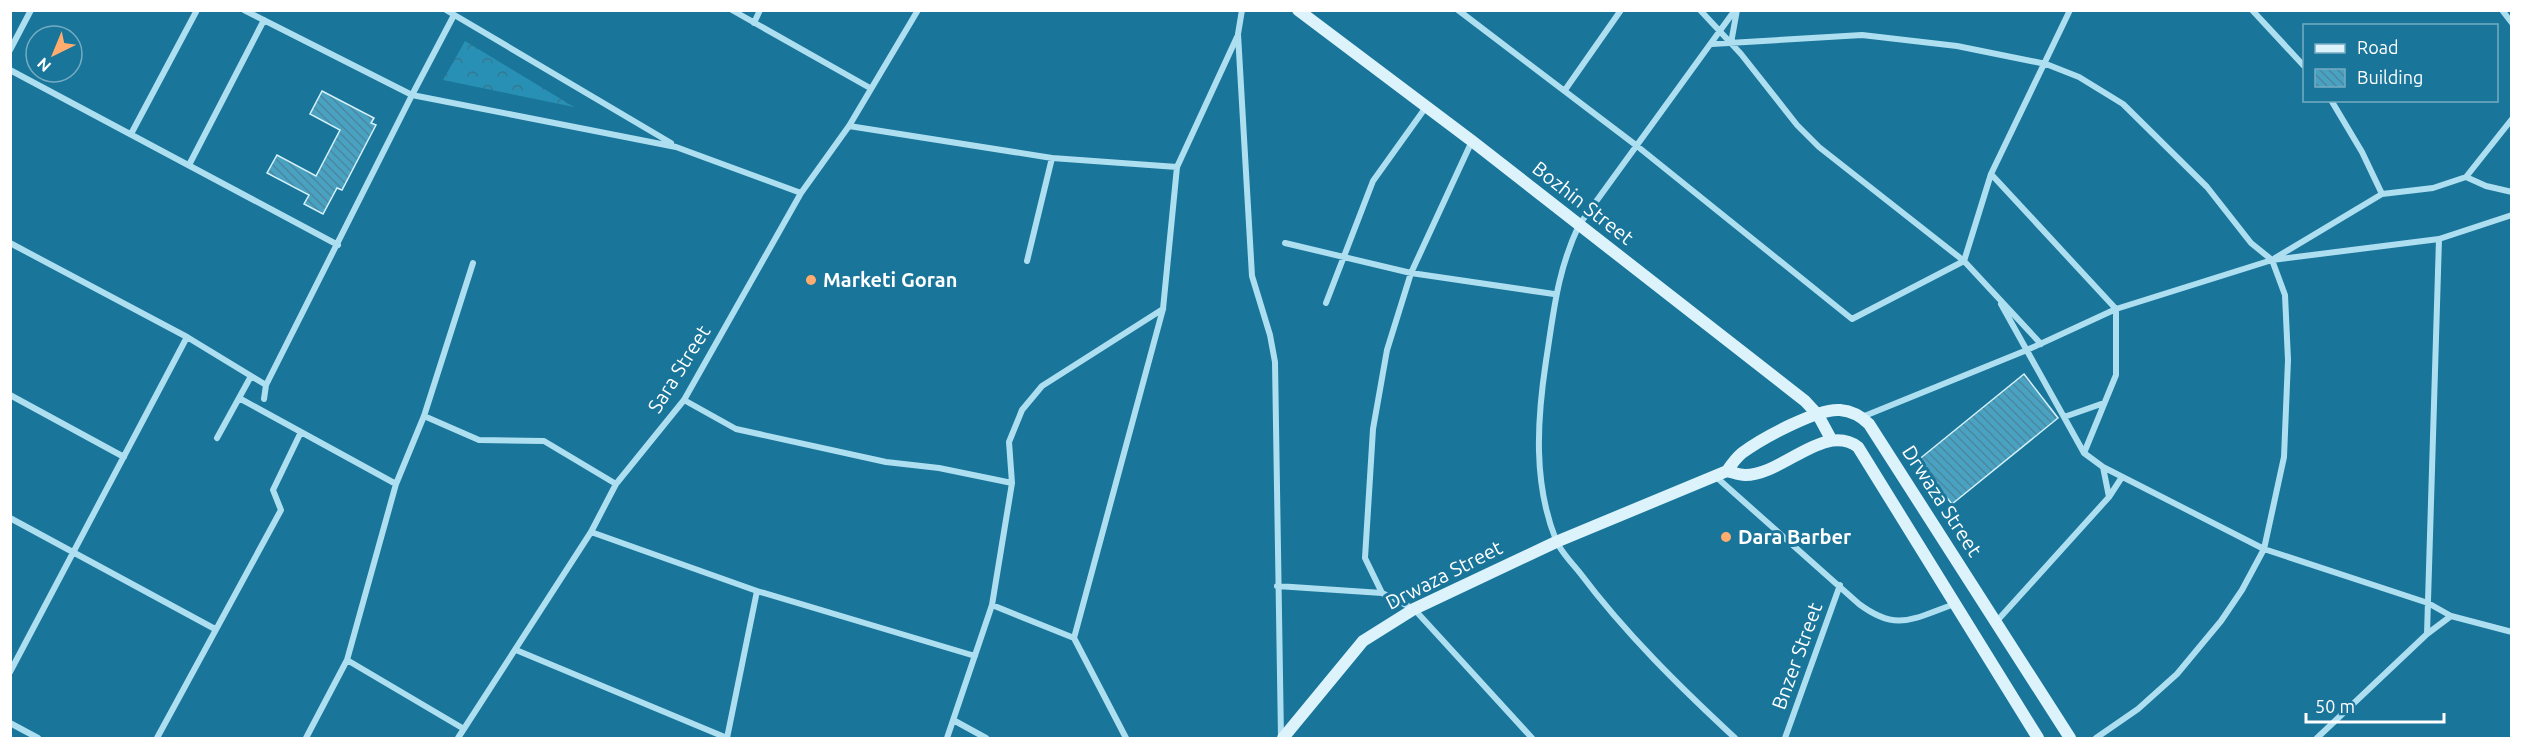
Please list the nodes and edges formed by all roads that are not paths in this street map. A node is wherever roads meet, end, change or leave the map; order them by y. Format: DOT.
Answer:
graph roads {
  1 [pos="31,10"];
  2 [pos="197,10"];
  3 [pos="244,10"];
  4 [pos="446,10"];
  5 [pos="732,10"];
  6 [pos="760,10"];
  7 [pos="918,10"];
  8 [pos="1242,10"];
  9 [pos="1298,10"];
  10 [pos="1458,10"];
  11 [pos="1621,10"];
  12 [pos="1700,10"];
  13 [pos="1736,10"];
  14 [pos="2070,10"];
  15 [pos="2252,10"];
  16 [pos="2502,10"];
  17 [pos="454,15"];
  18 [pos="264,20"];
  19 [pos="754,23"];
  20 [pos="2511,23"];
  21 [pos="1720,33"];
  22 [pos="1238,34"];
  23 [pos="1731,43"];
  24 [pos="1712,44"];
  25 [pos="10,50"];
  26 [pos="2046,64"];
  27 [pos="2303,65"];
  28 [pos="10,70"];
  29 [pos="870,88"];
  30 [pos="1565,90"];
  31 [pos="411,95"];
  32 [pos="2332,102"];
  33 [pos="1426,107"];
  34 [pos="2511,119"];
  35 [pos="849,126"];
  36 [pos="131,134"];
  37 [pos="1472,141"];
  38 [pos="1637,146"];
  39 [pos="676,147"];
  40 [pos="1052,158"];
  41 [pos="189,165"];
  42 [pos="1177,167"];
  43 [pos="1991,174"];
  44 [pos="2466,177"];
  45 [pos="2511,192"];
  46 [pos="801,193"];
  47 [pos="2382,194"];
  48 [pos="2511,215"];
  49 [pos="1579,225"];
  50 [pos="2439,239"];
  51 [pos="10,243"];
  52 [pos="1285,243"];
  53 [pos="338,245"];
  54 [pos="1342,257"];
  55 [pos="2272,260"];
  56 [pos="1027,261"];
  57 [pos="1964,261"];
  58 [pos="473,263"];
  59 [pos="1411,273"];
  60 [pos="1554,294"];
  61 [pos="1996,296"];
  62 [pos="1326,303"];
  63 [pos="1163,309"];
  64 [pos="2116,309"];
  65 [pos="187,337"];
  66 [pos="2041,344"];
  67 [pos="2027,350"];
  68 [pos="250,378"];
  69 [pos="266,385"];
  70 [pos="10,396"];
  71 [pos="239,398"];
  72 [pos="264,399"];
  73 [pos="684,400"];
  74 [pos="2104,403"];
  75 [pos="1818,415"];
  76 [pos="424,416"];
  77 [pos="1862,417"];
  78 [pos="2064,417"];
  79 [pos="300,434"];
  80 [pos="218,438"];
  81 [pos="1831,439"];
  82 [pos="2084,453"];
  83 [pos="124,457"];
  84 [pos="2103,467"];
  85 [pos="1726,471"];
  86 [pos="1714,476"];
  87 [pos="2122,477"];
  88 [pos="1012,483"];
  89 [pos="396,484"];
  90 [pos="616,484"];
  91 [pos="2109,497"];
  92 [pos="10,518"];
  93 [pos="591,532"];
  94 [pos="1556,542"];
  95 [pos="2264,549"];
  96 [pos="74,552"];
  97 [pos="1840,585"];
  98 [pos="1277,586"];
  99 [pos="757,591"];
  100 [pos="1382,593"];
  101 [pos="2428,603"];
  102 [pos="1957,604"];
  103 [pos="992,605"];
  104 [pos="1414,609"];
  105 [pos="2451,616"];
  106 [pos="1996,622"];
  107 [pos="215,629"];
  108 [pos="2511,632"];
  109 [pos="2427,634"];
  110 [pos="1074,638"];
  111 [pos="516,650"];
  112 [pos="975,656"];
  113 [pos="347,660"];
  114 [pos="10,672"];
  115 [pos="955,722"];
  116 [pos="10,723"];
  117 [pos="464,729"];
  118 [pos="38,738"];
  119 [pos="157,738"];
  120 [pos="306,738"];
  121 [pos="458,738"];
  122 [pos="947,738"];
  123 [pos="986,738"];
  124 [pos="1126,738"];
  125 [pos="1282,738"];
  126 [pos="1532,738"];
  127 [pos="1735,738"];
  128 [pos="1785,738"];
  129 [pos="2038,738"];
  130 [pos="2070,738"];
  131 [pos="2096,738"];
  132 [pos="2317,738"];
  1 -- 25 [label="street"];
  2 -- 36 [label="street"];
  3 -- 18 [label="street"];
  4 -- 17 [label="street"];
  5 -- 19 [label="street"];
  6 -- 19 [label="street"];
  7 -- 29 [label="street, Sara Street"];
  8 -- 22 [label="street"];
  9 -- 33 [label="street, Bozhin Street"];
  10 -- 30 [label="street"];
  11 -- 30 [label="street"];
  12 -- 21 [label="street"];
  13 -- 21 [label="street"];
  13 -- 23 [label="street"];
  14 -- 26 [label="street"];
  15 -- 27 [label="street"];
  16 -- 20 [label="street"];
  17 -- 31 [label="street"];
  17 -- 39 [label="street"];
  18 -- 31 [label="street"];
  18 -- 41 [label="street"];
  19 -- 29 [label="street"];
  21 -- 23 [label="street"];
  21 -- 24 [label="street"];
  22 -- 42 [label="street"];
  22 -- 98 [label="street"];
  23 -- 24 [label="street"];
  23 -- 26 [label="street"];
  23 -- 57 [label="street"];
  24 -- 38 [label="street"];
  26 -- 43 [label="street"];
  26 -- 55 [label="street"];
  28 -- 36 [label="street"];
  29 -- 35 [label="street, Sara Street"];
  30 -- 38 [label="street"];
  31 -- 39 [label="street"];
  31 -- 53 [label="street"];
  32 -- 47 [label="street"];
  33 -- 37 [label="street, Bozhin Street"];
  33 -- 54 [label="street"];
  34 -- 44 [label="street"];
  35 -- 40 [label="street"];
  35 -- 46 [label="street, Sara Street"];
  36 -- 41 [label="street"];
  37 -- 49 [label="street, Bozhin Street"];
  37 -- 59 [label="street"];
  38 -- 49 [label="street"];
  38 -- 57 [label="street"];
  39 -- 46 [label="street"];
  40 -- 42 [label="street"];
  40 -- 56 [label="street"];
  41 -- 53 [label="street"];
  42 -- 63 [label="street"];
  43 -- 57 [label="street"];
  43 -- 64 [label="street"];
  44 -- 45 [label="street"];
  44 -- 47 [label="street"];
  46 -- 73 [label="street, Sara Street"];
  47 -- 55 [label="street"];
  48 -- 50 [label="street"];
  49 -- 60 [label="street"];
  49 -- 75 [label="street, Bozhin Street"];
  50 -- 55 [label="street"];
  50 -- 101 [label="street"];
  51 -- 65 [label="street"];
  52 -- 54 [label="street"];
  53 -- 69 [label="street"];
  54 -- 59 [label="street"];
  54 -- 62 [label="street"];
  55 -- 64 [label="street"];
  55 -- 95 [label="street"];
  57 -- 61 [label="street"];
  58 -- 76 [label="street"];
  59 -- 60 [label="street"];
  59 -- 100 [label="street"];
  60 -- 94 [label="street"];
  61 -- 66 [label="street"];
  61 -- 67 [label="street"];
  63 -- 88 [label="street"];
  63 -- 110 [label="street"];
  64 -- 66 [label="street"];
  64 -- 74 [label="street"];
  65 -- 68 [label="street"];
  65 -- 83 [label="street"];
  66 -- 67 [label="street"];
  67 -- 77 [label="street"];
  67 -- 78 [label="street"];
  68 -- 69 [label="street"];
  68 -- 71 [label="street"];
  69 -- 72 [label="street"];
  70 -- 83 [label="street"];
  71 -- 79 [label="street"];
  71 -- 80 [label="street"];
  73 -- 88 [label="street"];
  73 -- 90 [label="street, Sara Street"];
  74 -- 78 [label="street"];
  74 -- 82 [label="street"];
  75 -- 77 [label="street, Drwaza Street"];
  75 -- 81 [label="street, Bozhin Street"];
  75 -- 85 [label="street, Drwaza Street"];
  76 -- 89 [label="street"];
  76 -- 90 [label="street"];
  77 -- 106 [label="street, Drwaza Street"];
  78 -- 82 [label="street"];
  79 -- 89 [label="street"];
  79 -- 107 [label="street"];
  81 -- 85 [label="street, Drwaza Street"];
  81 -- 102 [label="street, Drwaza Street"];
  82 -- 84 [label="street"];
  83 -- 96 [label="street"];
  84 -- 87 [label="street"];
  84 -- 91 [label="street"];
  85 -- 86 [label="street, Drwaza Street"];
  86 -- 94 [label="street, Drwaza Street"];
  86 -- 97 [label="street"];
  87 -- 91 [label="street"];
  87 -- 95 [label="street"];
  88 -- 103 [label="street"];
  89 -- 113 [label="street"];
  90 -- 93 [label="street, Sara Street"];
  91 -- 106 [label="street"];
  92 -- 96 [label="street"];
  93 -- 99 [label="street"];
  93 -- 111 [label="street, Sara Street"];
  94 -- 104 [label="street, Drwaza Street"];
  94 -- 127 [label="street"];
  95 -- 101 [label="street"];
  95 -- 131 [label="street"];
  96 -- 107 [label="street"];
  96 -- 114 [label="street"];
  97 -- 102 [label="street"];
  97 -- 128 [label="street, Bnzer Street"];
  98 -- 100 [label="street"];
  98 -- 125 [label="street"];
  99 -- 111 [label="street"];
  99 -- 112 [label="street"];
  100 -- 104 [label="street"];
  101 -- 105 [label="street"];
  101 -- 109 [label="street"];
  102 -- 129 [label="street, Drwaza Street"];
  103 -- 110 [label="street"];
  103 -- 112 [label="street"];
  104 -- 125 [label="street, Drwaza Street"];
  104 -- 126 [label="street"];
  105 -- 108 [label="street"];
  105 -- 109 [label="street"];
  106 -- 130 [label="street, Drwaza Street"];
  107 -- 119 [label="street"];
  109 -- 132 [label="street"];
  110 -- 124 [label="street"];
  111 -- 117 [label="street, Sara Street"];
  112 -- 115 [label="street"];
  113 -- 117 [label="street"];
  113 -- 120 [label="street"];
  115 -- 122 [label="street"];
  115 -- 123 [label="street"];
  116 -- 118 [label="street"];
  117 -- 121 [label="street, Sara Street"];
}
